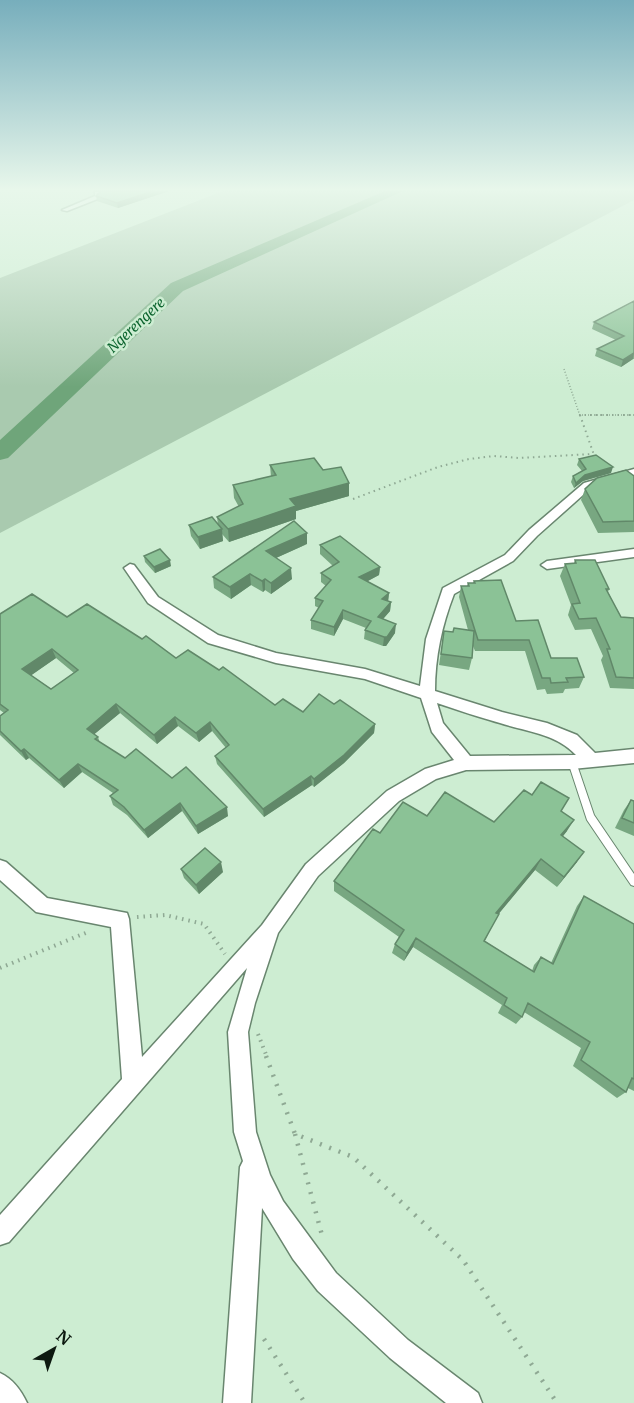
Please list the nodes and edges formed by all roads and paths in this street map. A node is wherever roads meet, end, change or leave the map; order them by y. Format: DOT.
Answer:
graph roads {
  1 [pos="564,369"];
  2 [pos="634,415"];
  3 [pos="579,416"];
  4 [pos="592,454"];
  5 [pos="630,473"];
  6 [pos="353,499"];
  7 [pos="634,553"];
  8 [pos="547,566"];
  9 [pos="130,568"];
  10 [pos="429,694"];
  11 [pos="634,756"];
  12 [pos="582,761"];
  13 [pos="466,763"];
  14 [pos="0,868"];
  15 [pos="634,882"];
  16 [pos="270,928"];
  17 [pos="246,1000"];
  18 [pos="133,1081"];
  19 [pos="295,1134"];
  20 [pos="252,1155"];
  21 [pos="0,1233"];
  22 [pos="324,1246"];
  23 [pos="245,1311"];
  24 [pos="0,1387"];
  25 [pos="13,1403"];
  26 [pos="237,1403"];
  27 [pos="305,1403"];
  28 [pos="468,1403"];
  29 [pos="556,1403"];
  1 -- 3 [label="path"];
  2 -- 3 [label="path"];
  3 -- 4 [label="path"];
  4 -- 5 [label="path"];
  4 -- 6 [label="path"];
  5 -- 10 [label="street"];
  7 -- 8 [label="street"];
  9 -- 10 [label="street"];
  10 -- 12 [label="street"];
  10 -- 13 [label="street"];
  11 -- 12 [label="street"];
  12 -- 13 [label="street"];
  12 -- 15 [label="lane"];
  13 -- 16 [label="street"];
  14 -- 18 [label="street"];
  16 -- 17 [label="street"];
  16 -- 18 [label="street"];
  17 -- 19 [label="path"];
  17 -- 20 [label="street"];
  18 -- 21 [label="street"];
  19 -- 22 [label="path"];
  19 -- 29 [label="path"];
  20 -- 23 [label="street"];
  20 -- 28 [label="street"];
  23 -- 26 [label="street"];
  23 -- 27 [label="path"];
  24 -- 25 [label="street"];
}
